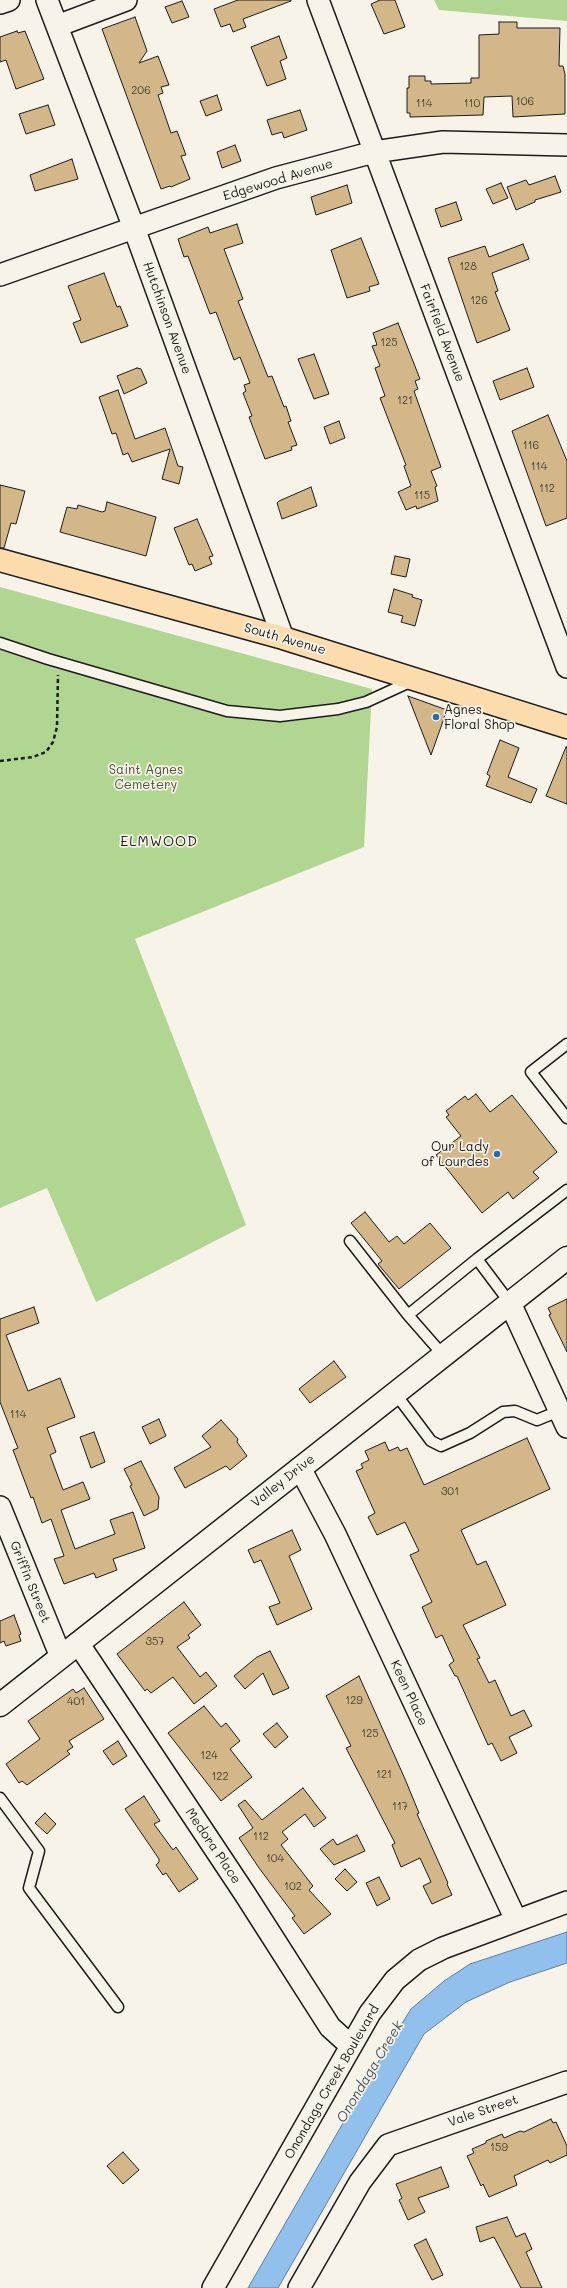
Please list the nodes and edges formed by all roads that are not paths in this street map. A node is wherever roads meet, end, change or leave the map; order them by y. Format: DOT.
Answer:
graph roads {
  1 [pos="9,0"];
  2 [pos="47,0"];
  3 [pos="126,0"];
  4 [pos="318,0"];
  5 [pos="0,3"];
  6 [pos="57,26"];
  7 [pos="567,144"];
  8 [pos="374,152"];
  9 [pos="134,228"];
  10 [pos="0,276"];
  11 [pos="0,560"];
  12 [pos="283,638"];
  13 [pos="0,643"];
  14 [pos="567,667"];
  15 [pos="415,679"];
  16 [pos="567,727"];
  17 [pos="567,1044"];
  18 [pos="567,1118"];
  19 [pos="567,1190"];
  20 [pos="350,1241"];
  21 [pos="567,1258"];
  22 [pos="477,1259"];
  23 [pos="510,1303"];
  24 [pos="408,1316"];
  25 [pos="443,1355"];
  26 [pos="395,1393"];
  27 [pos="563,1419"];
  28 [pos="300,1468"];
  29 [pos="0,1507"];
  30 [pos="78,1643"];
  31 [pos="61,1657"];
  32 [pos="0,1705"];
  33 [pos="0,1798"];
  34 [pos="567,1902"];
  35 [pos="516,1920"];
  36 [pos="118,2007"];
  37 [pos="352,2046"];
  38 [pos="567,2082"];
  39 [pos="213,2288"];
  40 [pos="299,2288"];
  1 -- 5 [label="street"];
  2 -- 6 [label="street, Hutchinson Avenue"];
  3 -- 6 [label="street"];
  4 -- 8 [label="street, Fairfield Avenue"];
  6 -- 9 [label="street, Hutchinson Avenue"];
  7 -- 8 [label="street, Edgewood Avenue"];
  8 -- 9 [label="street, Edgewood Avenue"];
  8 -- 14 [label="street, Fairfield Avenue"];
  9 -- 10 [label="street, Edgewood Avenue"];
  9 -- 12 [label="street, Hutchinson Avenue"];
  11 -- 12 [label="main road, South Avenue"];
  12 -- 15 [label="main road, South Avenue"];
  13 -- 15 [label="lane"];
  15 -- 16 [label="main road, South Avenue"];
  17 -- 18 [label="lane"];
  19 -- 22 [label="lane"];
  20 -- 24 [label="lane"];
  21 -- 23 [label="main road, Valley Drive"];
  22 -- 23 [label="lane"];
  22 -- 24 [label="lane"];
  23 -- 25 [label="main road, Valley Drive"];
  23 -- 27 [label="street"];
  24 -- 25 [label="lane"];
  25 -- 26 [label="main road, Valley Drive"];
  26 -- 27 [label="lane"];
  26 -- 28 [label="main road, Valley Drive"];
  28 -- 30 [label="main road, Valley Drive"];
  28 -- 35 [label="street, Keen Place"];
  29 -- 31 [label="street, Griffin Street"];
  30 -- 31 [label="main road, Valley Drive"];
  30 -- 37 [label="street, Medora Place"];
  31 -- 32 [label="main road, Valley Drive"];
  33 -- 36 [label="lane"];
  34 -- 35 [label="street, Onondaga Creek Boulevard"];
  35 -- 37 [label="street, Onondaga Creek Boulevard"];
  37 -- 39 [label="street, Onondaga Creek Boulevard"];
  38 -- 40 [label="street, Vale Street"];
}
